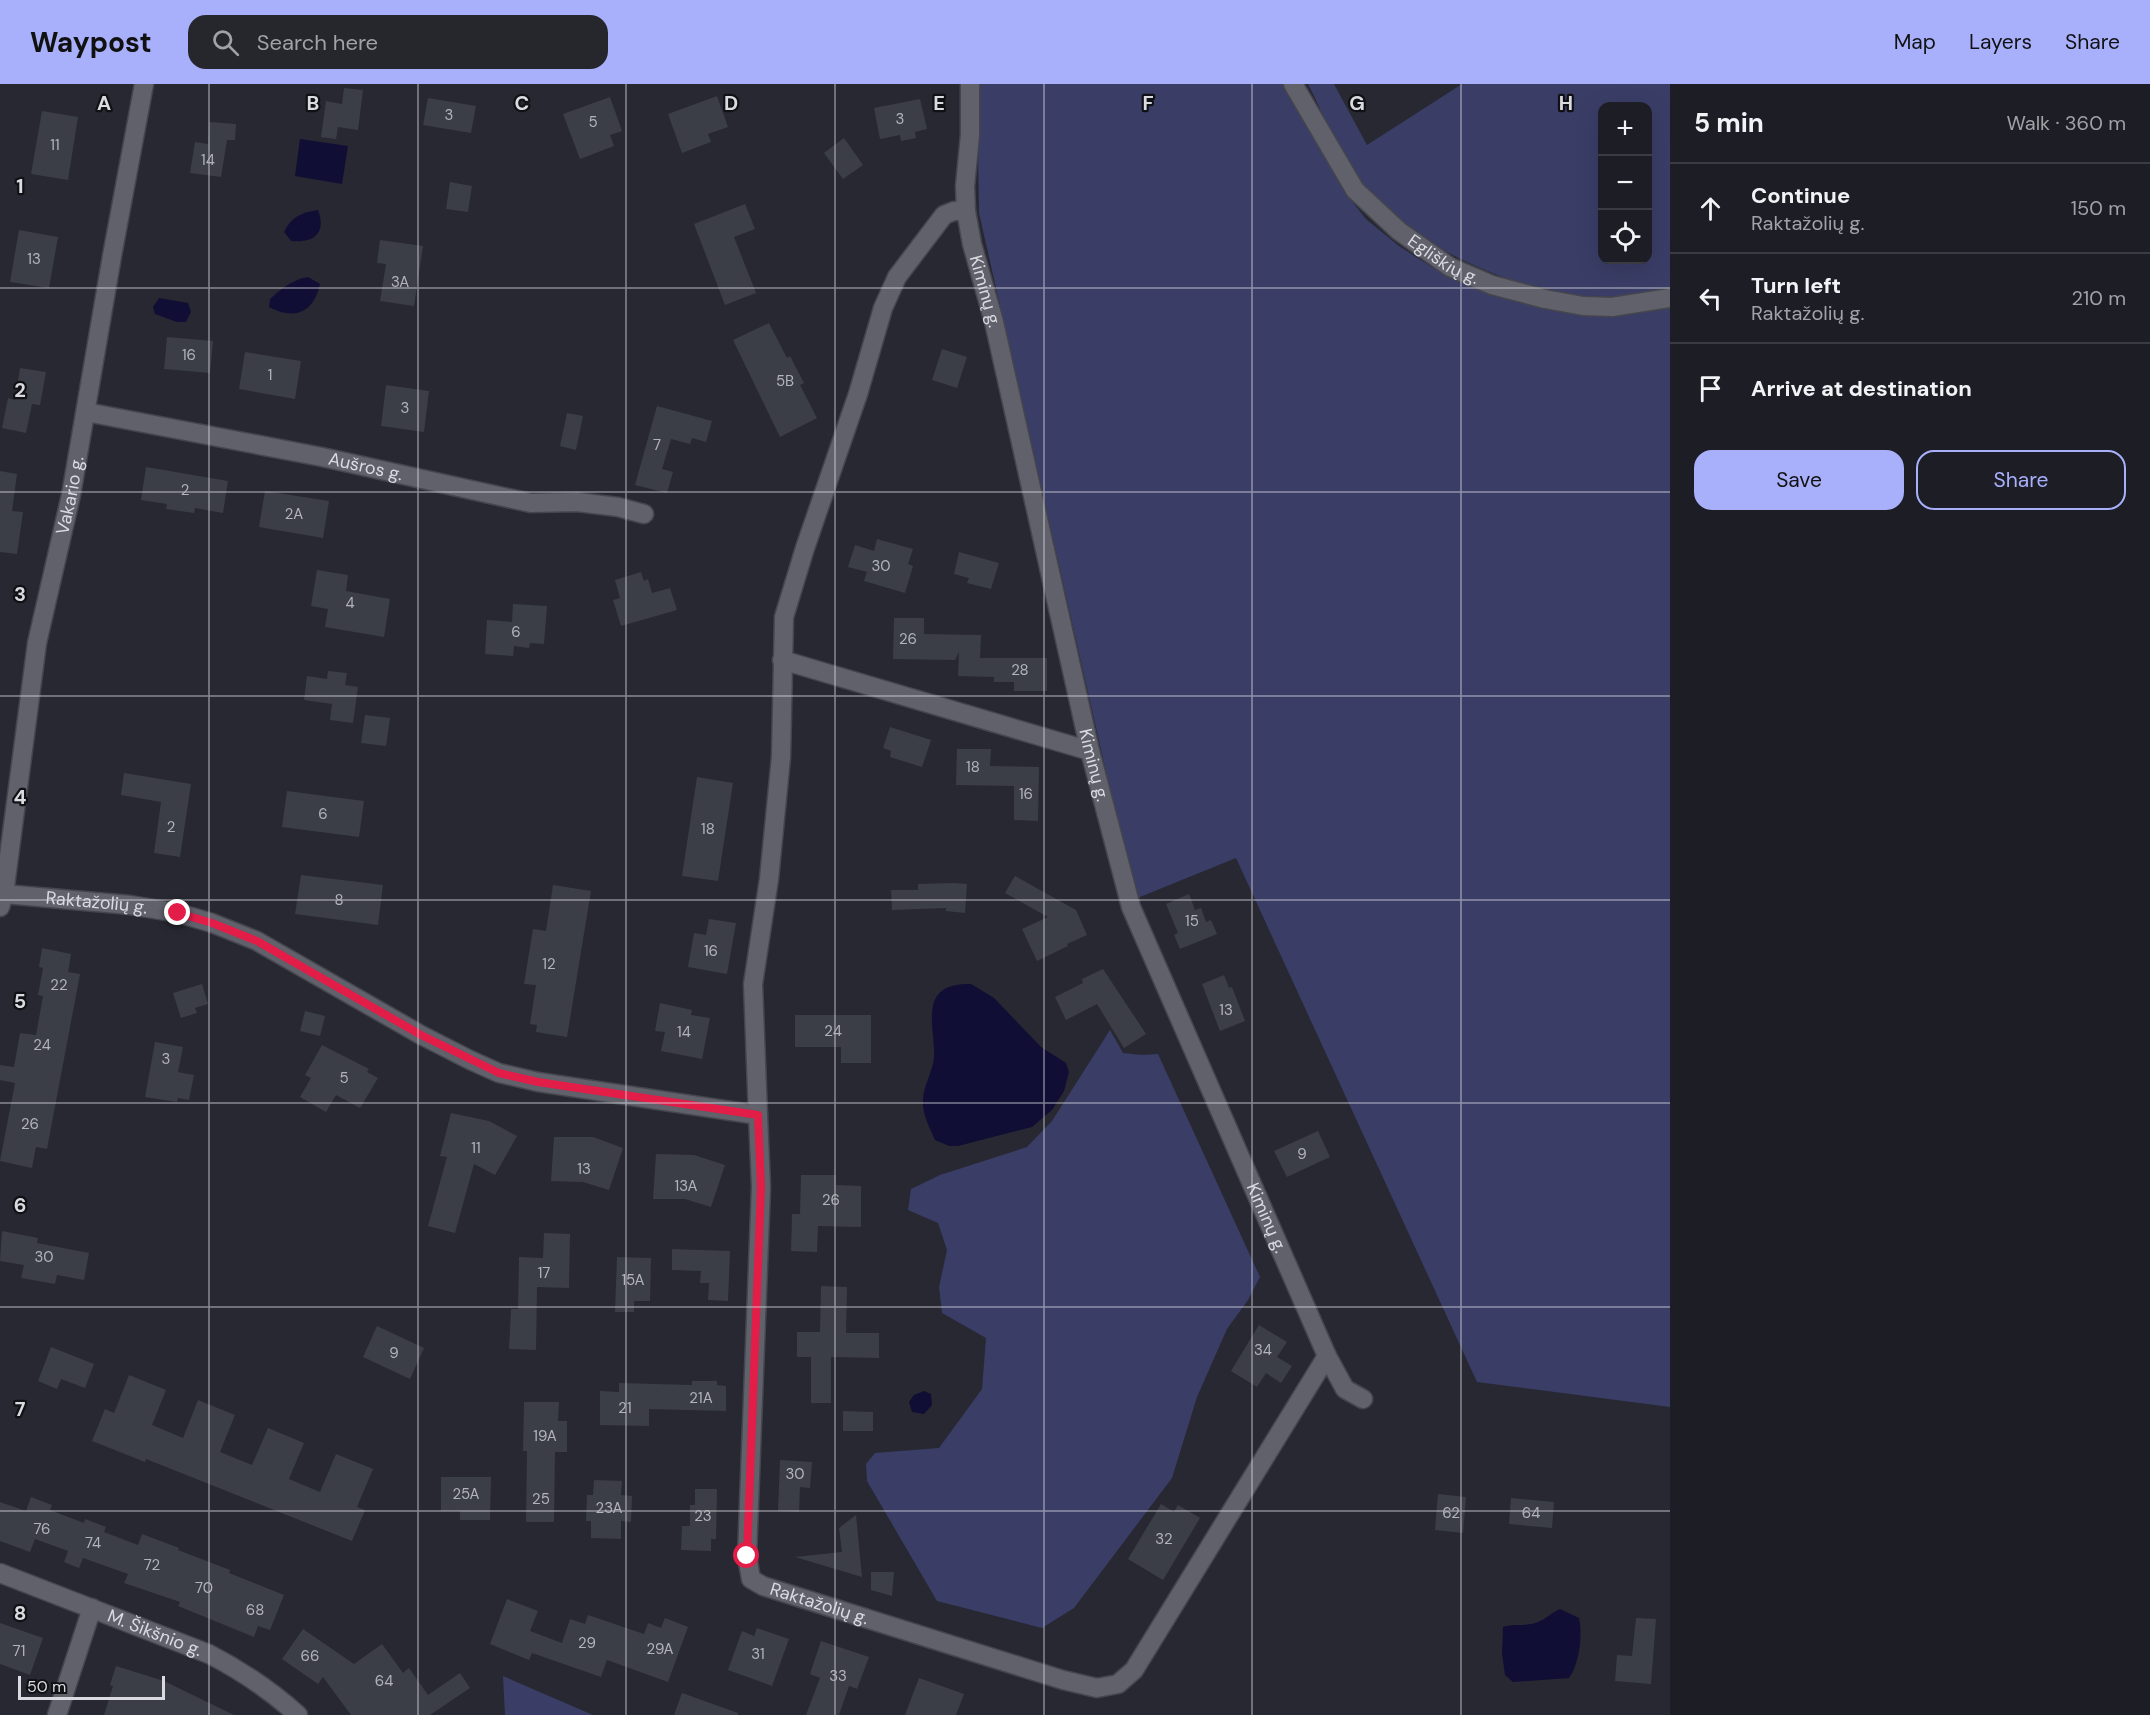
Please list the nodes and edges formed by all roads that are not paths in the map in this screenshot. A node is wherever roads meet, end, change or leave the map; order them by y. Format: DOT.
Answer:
graph roads {
  1 [pos="144,84"];
  2 [pos="970,84"];
  3 [pos="1293,84"];
  4 [pos="966,211"];
  5 [pos="1670,298"];
  6 [pos="86,412"];
  7 [pos="644,514"];
  8 [pos="782,660"];
  9 [pos="1090,751"];
  10 [pos="2,900"];
  11 [pos="758,1115"];
  12 [pos="1327,1356"];
  13 [pos="1363,1399"];
  14 [pos="0,1573"];
  15 [pos="92,1608"];
  16 [pos="57,1715"];
  17 [pos="298,1715"];
  1 -- 6 [label="street, Vakario g."];
  2 -- 4 [label="street, Kiminų g."];
  3 -- 5 [label="street, Egliškių g."];
  4 -- 8 [label="street"];
  4 -- 9 [label="street, Kiminų g."];
  6 -- 7 [label="street, Aušros g."];
  6 -- 10 [label="street, Vakario g."];
  8 -- 9 [label="street"];
  8 -- 11 [label="street"];
  9 -- 12 [label="street, Kiminų g."];
  10 -- 11 [label="street, Raktažolių g."];
  11 -- 12 [label="street, Raktažolių g."];
  12 -- 13 [label="street, Kiminų g."];
  14 -- 15 [label="street, M. Šikšnio g."];
  15 -- 16 [label="street"];
  15 -- 17 [label="street, M. Šikšnio g."];
}
